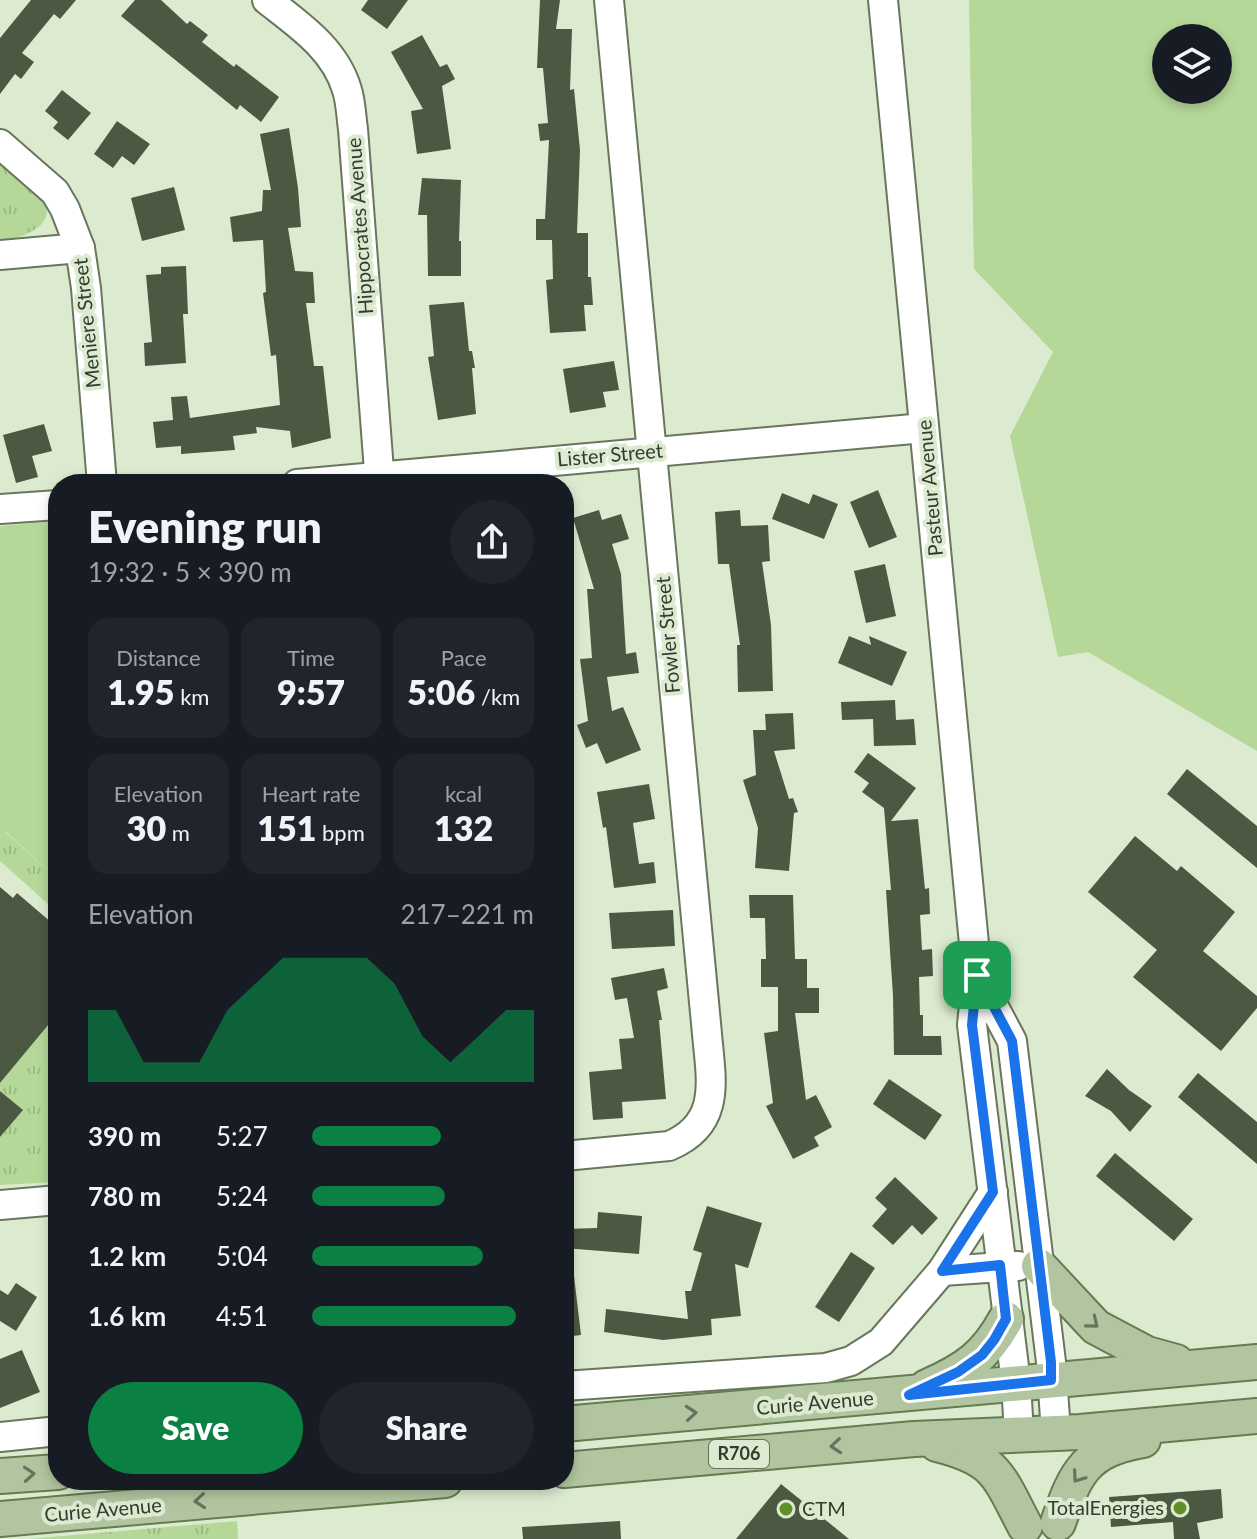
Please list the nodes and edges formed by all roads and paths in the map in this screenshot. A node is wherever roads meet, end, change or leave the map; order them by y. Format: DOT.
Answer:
graph roads {
  1 [pos="267,0"];
  2 [pos="609,0"];
  3 [pos="883,0"];
  4 [pos="0,144"];
  5 [pos="80,248"];
  6 [pos="0,255"];
  7 [pos="924,428"];
  8 [pos="652,451"];
  9 [pos="101,474"];
  10 [pos="380,474"];
  11 [pos="436,474"];
  12 [pos="48,506"];
  13 [pos="0,509"];
  14 [pos="977,975"];
  15 [pos="574,1155"];
  16 [pos="993,1192"];
  17 [pos="48,1201"];
  18 [pos="0,1205"];
  19 [pos="1000,1265"];
  20 [pos="1039,1266"];
  21 [pos="942,1271"];
  22 [pos="1006,1319"];
  23 [pos="1257,1362"];
  24 [pos="1213,1364"];
  25 [pos="1051,1380"];
  26 [pos="1016,1383"];
  27 [pos="574,1385"];
  28 [pos="909,1395"];
  29 [pos="1255,1416"];
  30 [pos="574,1423"];
  31 [pos="48,1432"];
  32 [pos="1056,1432"];
  33 [pos="1019,1434"];
  34 [pos="0,1437"];
  35 [pos="914,1439"];
  36 [pos="574,1469"];
  37 [pos="48,1473"];
  38 [pos="0,1476"];
  39 [pos="331,1490"];
  40 [pos="0,1519"];
  1 -- 10 [label="street, Hippocrates Avenue"];
  2 -- 8 [label="street, Fowler Street"];
  3 -- 7 [label="street, Pasteur Avenue"];
  4 -- 5 [label="street, Meniere Street"];
  5 -- 6 [label="street"];
  5 -- 9 [label="street, Meniere Street"];
  7 -- 8 [label="street, Lister Street"];
  7 -- 14 [label="street, Pasteur Avenue"];
  8 -- 11 [label="street, Lister Street"];
  8 -- 15 [label="street, Fowler Street"];
  12 -- 13 [label="street"];
  14 -- 16 [label="street, Pasteur Avenue"];
  14 -- 20 [label="street, Pasteur Avenue"];
  16 -- 19 [label="street, Pasteur Avenue"];
  16 -- 21 [label="street, Curie Avenue"];
  17 -- 18 [label="street"];
  19 -- 20 [label="street"];
  19 -- 21 [label="street"];
  19 -- 22 [label="street, Pasteur Avenue"];
  20 -- 24 [label="main road, one-way"];
  20 -- 25 [label="street, Pasteur Avenue"];
  21 -- 27 [label="street, Curie Avenue"];
  22 -- 26 [label="street, Pasteur Avenue"];
  22 -- 28 [label="main road"];
  23 -- 24 [label="main road, Curie Avenue / R706"];
  24 -- 25 [label="main road, Curie Avenue / R706"];
  25 -- 26 [label="main road, Curie Avenue / R706"];
  25 -- 32 [label="street, Pasteur Avenue"];
  26 -- 28 [label="main road, Curie Avenue / R706"];
  26 -- 33 [label="street, Pasteur Avenue"];
  30 -- 28 [label="main road, Curie Avenue / R706, one-way"];
  29 -- 32 [label="main road, R706"];
  29 -- 35 [label="main road, one-way"];
  31 -- 34 [label="street"];
  32 -- 33 [label="main road, R706"];
  33 -- 35 [label="main road, R706"];
  35 -- 36 [label="main road, R706, one-way"];
  38 -- 37 [label="main road, Curie Avenue, one-way"];
  39 -- 40 [label="main road, Curie Avenue, one-way"];
}
